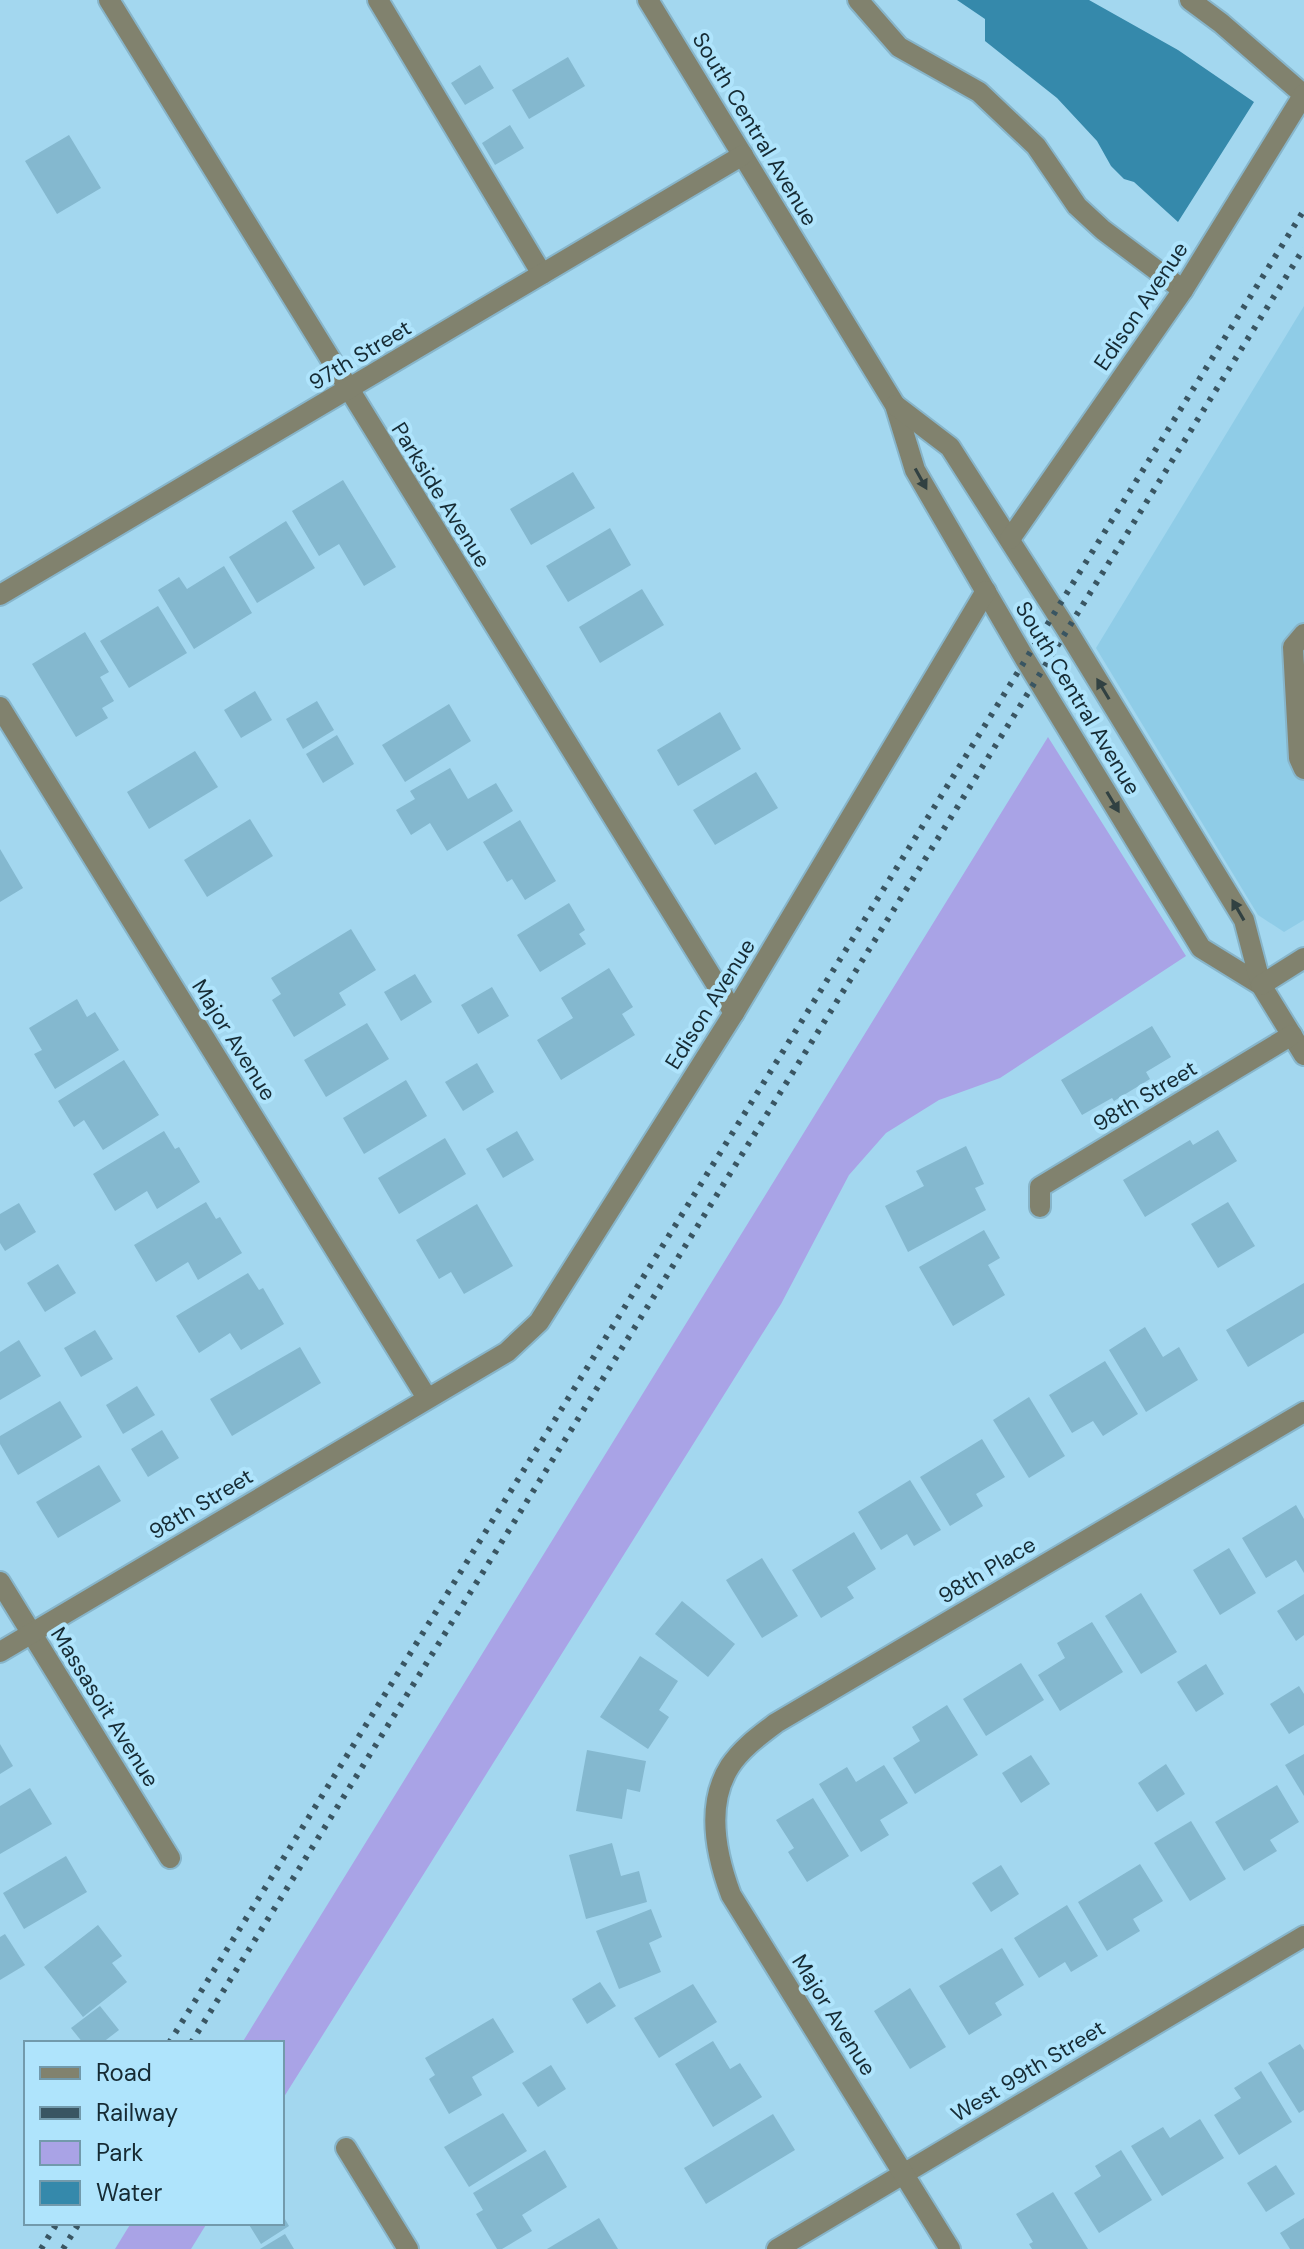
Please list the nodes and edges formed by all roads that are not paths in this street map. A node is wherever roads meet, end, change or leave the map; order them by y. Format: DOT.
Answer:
graph roads {
  1 [pos="109,0"];
  2 [pos="378,0"];
  3 [pos="648,0"];
  4 [pos="858,0"];
  5 [pos="1190,0"];
  6 [pos="1304,95"];
  7 [pos="743,155"];
  8 [pos="542,274"];
  9 [pos="1183,290"];
  10 [pos="348,390"];
  11 [pos="895,405"];
  12 [pos="1010,539"];
  13 [pos="986,591"];
  14 [pos="0,595"];
  15 [pos="1304,634"];
  16 [pos="0,707"];
  17 [pos="1304,769"];
  18 [pos="1304,958"];
  19 [pos="1261,985"];
  20 [pos="734,1013"];
  21 [pos="1292,1035"];
  22 [pos="1304,1055"];
  23 [pos="1040,1207"];
  24 [pos="427,1398"];
  25 [pos="1304,1412"];
  26 [pos="0,1582"];
  27 [pos="32,1633"];
  28 [pos="0,1652"];
  29 [pos="718,1794"];
  30 [pos="170,1858"];
  31 [pos="1304,1936"];
  32 [pos="346,2148"];
  33 [pos="903,2173"];
  34 [pos="408,2249"];
  35 [pos="777,2249"];
  36 [pos="950,2249"];
  1 -- 10 [label="street, Parkside Avenue"];
  2 -- 8 [label="street"];
  3 -- 7 [label="street, South Central Avenue"];
  4 -- 9 [label="street"];
  5 -- 6 [label="street"];
  6 -- 9 [label="street, Edison Avenue"];
  7 -- 8 [label="street, 97th Street"];
  7 -- 11 [label="street, South Central Avenue"];
  8 -- 10 [label="street, 97th Street"];
  9 -- 12 [label="street, Edison Avenue"];
  10 -- 14 [label="street, 97th Street"];
  10 -- 20 [label="street, Parkside Avenue"];
  11 -- 12 [label="street, South Central Avenue"];
  11 -- 13 [label="street, South Central Avenue, one-way"];
  19 -- 12 [label="street, South Central Avenue, one-way"];
  13 -- 19 [label="street, South Central Avenue, one-way"];
  13 -- 20 [label="street, Edison Avenue"];
  15 -- 17 [label="street"];
  16 -- 24 [label="street, Major Avenue"];
  18 -- 19 [label="street"];
  19 -- 21 [label="street, South Central Avenue"];
  20 -- 24 [label="street, Edison Avenue"];
  21 -- 22 [label="street, South Central Avenue"];
  21 -- 23 [label="street, 98th Street"];
  24 -- 27 [label="street, 98th Street"];
  25 -- 29 [label="street, 98th Place"];
  26 -- 27 [label="street, Massasoit Avenue"];
  27 -- 28 [label="street, 98th Street"];
  27 -- 30 [label="street, Massasoit Avenue"];
  29 -- 33 [label="street, Major Avenue"];
  31 -- 33 [label="street, West 99th Street"];
  32 -- 34 [label="street"];
  33 -- 35 [label="street, West 99th Street"];
  33 -- 36 [label="street, Major Avenue"];
}
